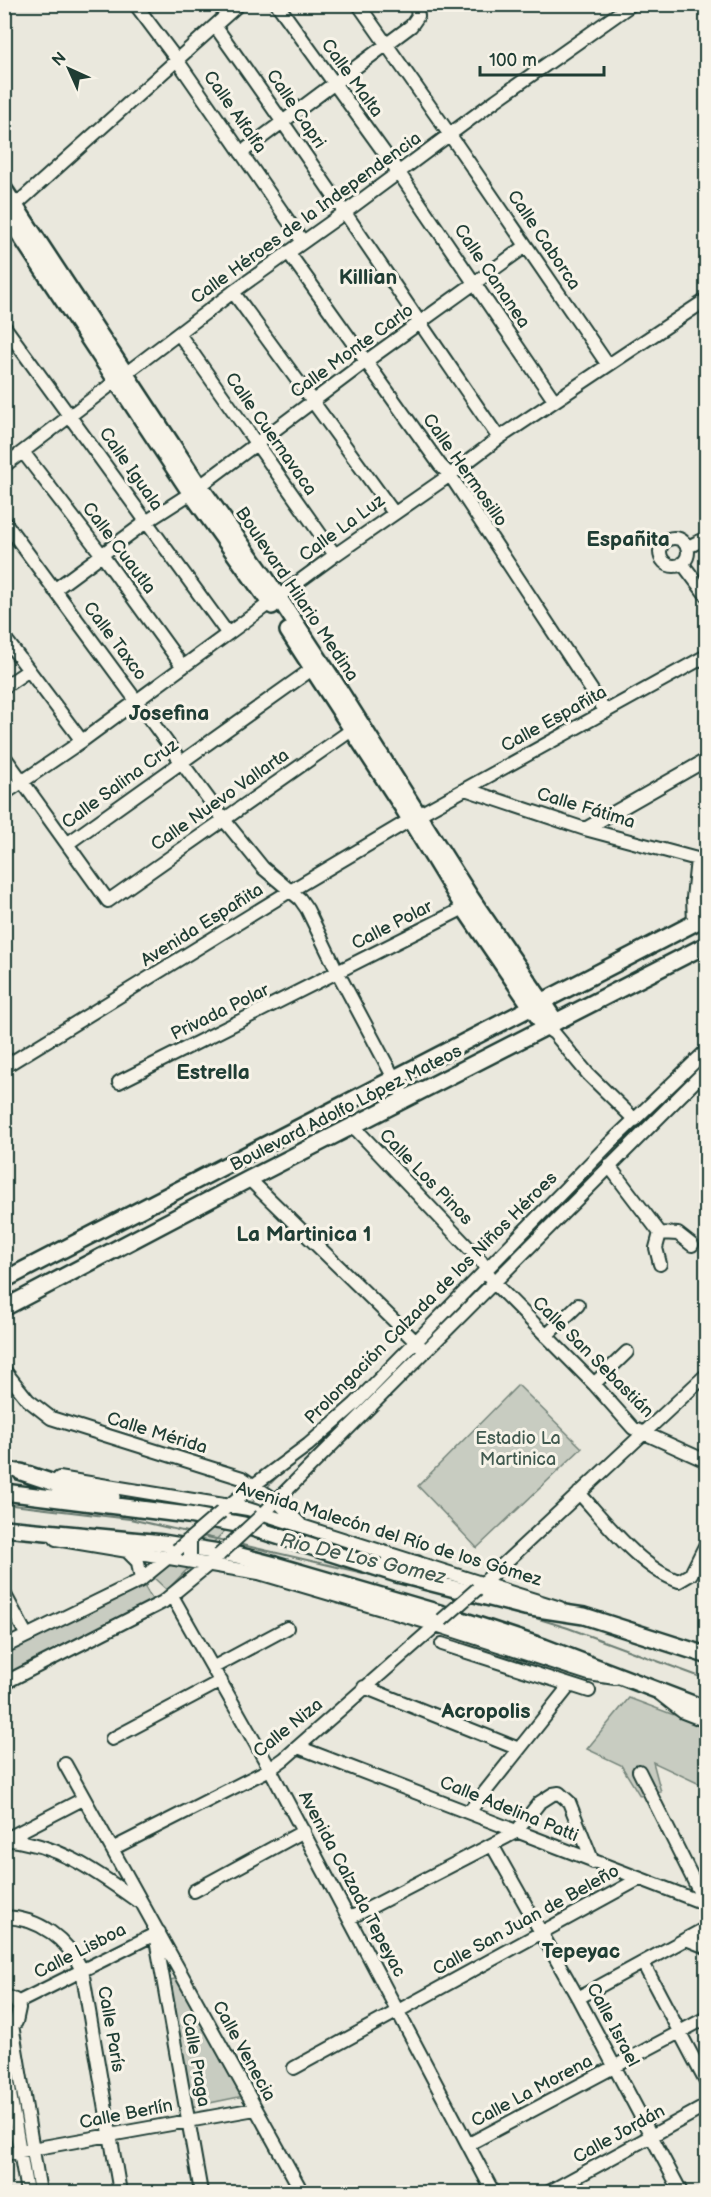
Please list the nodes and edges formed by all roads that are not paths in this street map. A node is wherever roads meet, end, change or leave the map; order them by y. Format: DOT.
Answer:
graph roads {
  1 [pos="135,4"];
  2 [pos="239,4"];
  3 [pos="277,4"];
  4 [pos="358,4"];
  5 [pos="416,4"];
  6 [pos="632,4"];
  7 [pos="215,26"];
  8 [pos="386,46"];
  9 [pos="177,60"];
  10 [pos="334,84"];
  11 [pos="283,120"];
  12 [pos="450,135"];
  13 [pos="240,153"];
  14 [pos="399,173"];
  15 [pos="4,189"];
  16 [pos="8,211"];
  17 [pos="344,213"];
  18 [pos="303,242"];
  19 [pos="526,246"];
  20 [pos="288,252"];
  21 [pos="474,282"];
  22 [pos="233,291"];
  23 [pos="706,300"];
  24 [pos="420,323"];
  25 [pos="4,326"];
  26 [pos="179,334"];
  27 [pos="366,362"];
  28 [pos="608,365"];
  29 [pos="122,378"];
  30 [pos="554,400"];
  31 [pos="312,402"];
  32 [pos="71,416"];
  33 [pos="499,438"];
  34 [pos="256,444"];
  35 [pos="23,452"];
  36 [pos="4,466"];
  37 [pos="450,475"];
  38 [pos="195,489"];
  39 [pos="394,513"];
  40 [pos="4,521"];
  41 [pos="146,522"];
  42 [pos="706,537"];
  43 [pos="688,547"];
  44 [pos="102,555"];
  45 [pos="335,555"];
  46 [pos="682,563"];
  47 [pos="54,590"];
  48 [pos="706,595"];
  49 [pos="274,601"];
  50 [pos="228,634"];
  51 [pos="4,637"];
  52 [pos="706,656"];
  53 [pos="183,668"];
  54 [pos="312,669"];
  55 [pos="29,670"];
  56 [pos="4,687"];
  57 [pos="137,701"];
  58 [pos="606,712"];
  59 [pos="353,729"];
  60 [pos="82,741"];
  61 [pos="4,756"];
  62 [pos="706,760"];
  63 [pos="181,762"];
  64 [pos="23,781"];
  65 [pos="465,789"];
  66 [pos="4,794"];
  67 [pos="415,817"];
  68 [pos="224,820"];
  69 [pos="585,829"];
  70 [pos="67,844"];
  71 [pos="702,855"];
  72 [pos="290,891"];
  73 [pos="464,908"];
  74 [pos="700,920"];
  75 [pos="706,948"];
  76 [pos="338,974"];
  77 [pos="536,1004"];
  78 [pos="552,1027"];
  79 [pos="706,1051"];
  80 [pos="4,1067"];
  81 [pos="705,1074"];
  82 [pos="395,1078"];
  83 [pos="119,1082"];
  84 [pos="405,1099"];
  85 [pos="635,1120"];
  86 [pos="353,1126"];
  87 [pos="609,1166"];
  88 [pos="249,1179"];
  89 [pos="660,1233"];
  90 [pos="692,1245"];
  91 [pos="40,1262"];
  92 [pos="660,1264"];
  93 [pos="488,1270"];
  94 [pos="4,1280"];
  95 [pos="494,1282"];
  96 [pos="52,1284"];
  97 [pos="578,1305"];
  98 [pos="4,1308"];
  99 [pos="546,1336"];
  100 [pos="421,1347"];
  101 [pos="627,1352"];
  102 [pos="4,1370"];
  103 [pos="705,1377"];
  104 [pos="594,1384"];
  105 [pos="644,1434"];
  106 [pos="706,1461"];
  107 [pos="4,1468"];
  108 [pos="21,1472"];
  109 [pos="294,1484"];
  110 [pos="254,1485"];
  111 [pos="4,1492"];
  112 [pos="579,1493"];
  113 [pos="277,1501"];
  114 [pos="226,1509"];
  115 [pos="188,1515"];
  116 [pos="262,1515"];
  117 [pos="243,1525"];
  118 [pos="303,1527"];
  119 [pos="4,1528"];
  120 [pos="36,1533"];
  121 [pos="190,1539"];
  122 [pos="706,1544"];
  123 [pos="126,1550"];
  124 [pos="173,1554"];
  125 [pos="191,1558"];
  126 [pos="215,1559"];
  127 [pos="417,1564"];
  128 [pos="141,1580"];
  129 [pos="480,1586"];
  130 [pos="4,1593"];
  131 [pos="172,1596"];
  132 [pos="584,1616"];
  133 [pos="439,1623"];
  134 [pos="286,1628"];
  135 [pos="27,1636"];
  136 [pos="442,1644"];
  137 [pos="4,1647"];
  138 [pos="706,1655"];
  139 [pos="214,1667"];
  140 [pos="625,1678"];
  141 [pos="221,1681"];
  142 [pos="4,1683"];
  143 [pos="570,1685"];
  144 [pos="364,1687"];
  145 [pos="589,1691"];
  146 [pos="657,1691"];
  147 [pos="706,1708"];
  148 [pos="706,1721"];
  149 [pos="112,1739"];
  150 [pos="298,1747"];
  151 [pos="519,1749"];
  152 [pos="65,1764"];
  153 [pos="270,1769"];
  154 [pos="639,1771"];
  155 [pos="83,1799"];
  156 [pos="469,1812"];
  157 [pos="304,1831"];
  158 [pos="516,1832"];
  159 [pos="5,1839"];
  160 [pos="492,1845"];
  161 [pos="112,1849"];
  162 [pos="593,1862"];
  163 [pos="639,1879"];
  164 [pos="194,1891"];
  165 [pos="140,1902"];
  166 [pos="706,1904"];
  167 [pos="4,1917"];
  168 [pos="350,1918"];
  169 [pos="706,1928"];
  170 [pos="156,1931"];
  171 [pos="541,1932"];
  172 [pos="686,1939"];
  173 [pos="706,1947"];
  174 [pos="643,1963"];
  175 [pos="82,1970"];
  176 [pos="4,1995"];
  177 [pos="578,1998"];
  178 [pos="18,2003"];
  179 [pos="398,2010"];
  180 [pos="706,2018"];
  181 [pos="8,2026"];
  182 [pos="680,2032"];
  183 [pos="4,2060"];
  184 [pos="615,2067"];
  185 [pos="294,2068"];
  186 [pos="706,2082"];
  187 [pos="706,2106"];
  188 [pos="255,2109"];
  189 [pos="188,2121"];
  190 [pos="111,2136"];
  191 [pos="651,2136"];
  192 [pos="469,2144"];
  193 [pos="33,2149"];
  194 [pos="20,2151"];
  195 [pos="4,2154"];
  196 [pos="27,2193"];
  197 [pos="40,2193"];
  198 [pos="120,2193"];
  199 [pos="201,2193"];
  200 [pos="302,2193"];
  201 [pos="494,2193"];
  202 [pos="549,2193"];
  203 [pos="681,2193"];
  1 -- 9 [label="street, Calle Alfalfa"];
  2 -- 7 [label="street"];
  3 -- 10 [label="street, Calle Malta"];
  4 -- 8 [label="street, Calle Caborca"];
  5 -- 8 [label="street"];
  6 -- 12 [label="street, Calle Héroes de la Independencia"];
  7 -- 9 [label="street"];
  7 -- 11 [label="street, Calle Capri"];
  8 -- 10 [label="street"];
  8 -- 12 [label="street, Calle Caborca"];
  9 -- 13 [label="street, Calle Alfalfa"];
  9 -- 16 [label="street"];
  10 -- 11 [label="street"];
  10 -- 14 [label="street, Calle Malta"];
  11 -- 13 [label="street"];
  11 -- 17 [label="street, Calle Capri"];
  12 -- 14 [label="street, Calle Héroes de la Independencia"];
  12 -- 19 [label="street, Calle Caborca"];
  13 -- 18 [label="street, Calle Alfalfa"];
  14 -- 17 [label="street, Calle Héroes de la Independencia"];
  14 -- 21 [label="street, Calle Cananea"];
  15 -- 16 [label="main road, Boulevard Hilario Medina"];
  16 -- 29 [label="main road, Boulevard Hilario Medina"];
  17 -- 18 [label="street, Calle Héroes de la Independencia"];
  17 -- 24 [label="street, Calle Capri"];
  18 -- 20 [label="street, Calle Héroes de la Independencia"];
  19 -- 21 [label="street, Calle Monte Carlo"];
  19 -- 28 [label="street, Calle Caborca"];
  20 -- 22 [label="street, Calle Héroes de la Independencia"];
  20 -- 27 [label="street, Calle Hermosillo"];
  21 -- 24 [label="street, Calle Monte Carlo"];
  21 -- 30 [label="street, Calle Cananea"];
  22 -- 26 [label="street, Calle Héroes de la Independencia"];
  22 -- 31 [label="street"];
  23 -- 28 [label="street, Calle La Luz"];
  24 -- 27 [label="street, Calle Monte Carlo"];
  24 -- 33 [label="street, Calle Capri"];
  25 -- 32 [label="street, Calle Iguala"];
  26 -- 29 [label="street, Calle Héroes de la Independencia"];
  26 -- 34 [label="street, Calle Cuernavaca"];
  27 -- 31 [label="street, Calle Monte Carlo"];
  27 -- 37 [label="street, Calle Hermosillo"];
  28 -- 30 [label="street, Calle La Luz"];
  29 -- 32 [label="street, Calle Héroes de la Independencia"];
  29 -- 38 [label="main road, Boulevard Hilario Medina"];
  30 -- 33 [label="street, Calle La Luz"];
  31 -- 34 [label="street, Calle Monte Carlo"];
  31 -- 39 [label="street"];
  32 -- 35 [label="street, Calle Héroes de la Independencia"];
  32 -- 41 [label="street, Calle Iguala"];
  33 -- 37 [label="street, Calle La Luz"];
  34 -- 38 [label="street, Calle Monte Carlo"];
  34 -- 45 [label="street, Calle Cuernavaca"];
  35 -- 36 [label="street, Calle Héroes de la Independencia"];
  35 -- 44 [label="street, Calle Cuautla"];
  37 -- 39 [label="street, Calle La Luz"];
  37 -- 58 [label="street, Calle Hermosillo"];
  38 -- 41 [label="street, Calle Monte Carlo"];
  38 -- 49 [label="main road, Boulevard Hilario Medina"];
  39 -- 45 [label="street, Calle La Luz"];
  40 -- 47 [label="street, Calle Taxco"];
  41 -- 44 [label="street, Calle Monte Carlo"];
  41 -- 50 [label="street, Calle Iguala"];
  42 -- 43 [label="street"];
  43 -- 46 [label="street"];
  43 -- 46 [label="street"];
  44 -- 47 [label="street, Calle Monte Carlo"];
  44 -- 53 [label="street, Calle Cuautla"];
  45 -- 49 [label="street, Calle La Luz"];
  46 -- 48 [label="street"];
  47 -- 57 [label="street, Calle Taxco"];
  49 -- 50 [label="street, Calle La Luz"];
  49 -- 54 [label="main road, Boulevard Hilario Medina"];
  49 -- 67 [label="main road, Boulevard Hilario Medina"];
  50 -- 53 [label="street, Calle La Luz"];
  51 -- 55 [label="street"];
  52 -- 58 [label="street, Calle Españita"];
  53 -- 57 [label="street, Calle La Luz"];
  54 -- 59 [label="main road, Boulevard Hilario Medina"];
  54 -- 63 [label="street, Calle Salina Cruz"];
  55 -- 56 [label="street"];
  55 -- 60 [label="street"];
  57 -- 60 [label="street, Calle La Luz"];
  57 -- 63 [label="street, Calle Taxco"];
  58 -- 65 [label="street, Calle Españita"];
  59 -- 67 [label="main road, Boulevard Hilario Medina"];
  59 -- 68 [label="street, Calle Nuevo Vallarta"];
  60 -- 64 [label="street, Calle La Luz"];
  61 -- 64 [label="street"];
  62 -- 69 [label="street"];
  63 -- 68 [label="street, Calle Taxco"];
  63 -- 70 [label="street, Calle Salina Cruz"];
  64 -- 66 [label="street, Calle La Luz"];
  64 -- 70 [label="street"];
  65 -- 67 [label="street, Calle Españita"];
  65 -- 69 [label="street, Calle Fátima"];
  67 -- 72 [label="street, Avenida Españita"];
  67 -- 73 [label="main road, Boulevard Hilario Medina"];
  67 -- 77 [label="main road, Boulevard Hilario Medina"];
  68 -- 70 [label="street, Calle Nuevo Vallarta"];
  68 -- 72 [label="street, Calle Taxco"];
  69 -- 71 [label="street, Calle Fátima"];
  71 -- 74 [label="street"];
  72 -- 76 [label="street, Calle Taxco"];
  72 -- 80 [label="street, Avenida Españita"];
  73 -- 76 [label="street, Calle Polar"];
  73 -- 77 [label="main road, Boulevard Hilario Medina"];
  74 -- 77 [label="main road, Boulevard Adolfo López Mateos"];
  75 -- 78 [label="main road, Boulevard Adolfo López Mateos"];
  76 -- 82 [label="street, Calle Taxco"];
  76 -- 83 [label="street, Privada Polar"];
  77 -- 78 [label="main road, Boulevard Hilario Medina"];
  77 -- 82 [label="main road, Boulevard Adolfo López Mateos"];
  78 -- 84 [label="main road, Boulevard Adolfo López Mateos"];
  78 -- 85 [label="street"];
  79 -- 85 [label="street, Prolongación Calzada de los Niños Héroes"];
  81 -- 87 [label="street, Prolongación Calzada de los Niños Héroes"];
  82 -- 84 [label="street, Calle Taxco"];
  82 -- 91 [label="main road, Boulevard Adolfo López Mateos"];
  84 -- 86 [label="main road, Boulevard Adolfo López Mateos"];
  85 -- 93 [label="street, Prolongación Calzada de los Niños Héroes"];
  86 -- 88 [label="main road, Boulevard Adolfo López Mateos"];
  86 -- 93 [label="street, Calle Los Pinos"];
  87 -- 89 [label="street"];
  87 -- 95 [label="street, Prolongación Calzada de los Niños Héroes"];
  88 -- 96 [label="main road, Boulevard Adolfo López Mateos"];
  88 -- 100 [label="street"];
  89 -- 90 [label="street"];
  89 -- 92 [label="street"];
  91 -- 94 [label="main road, Boulevard Adolfo López Mateos"];
  91 -- 96 [label="main road"];
  93 -- 95 [label="street, Calle Los Pinos"];
  93 -- 100 [label="street, Prolongación Calzada de los Niños Héroes"];
  95 -- 99 [label="street, Calle San Sebastián"];
  95 -- 100 [label="street, Prolongación Calzada de los Niños Héroes"];
  96 -- 98 [label="main road, Boulevard Adolfo López Mateos"];
  97 -- 99 [label="street"];
  99 -- 104 [label="street, Calle San Sebastián"];
  100 -- 109 [label="street, Prolongación Calzada de los Niños Héroes"];
  100 -- 110 [label="street, Prolongación Calzada de los Niños Héroes"];
  101 -- 104 [label="street"];
  102 -- 110 [label="street, Calle Mérida"];
  103 -- 105 [label="street, Calle Niza"];
  104 -- 105 [label="street, Calle San Sebastián"];
  105 -- 106 [label="street, Calle San Sebastián"];
  105 -- 112 [label="street, Calle Niza"];
  107 -- 108 [label="street, Avenida Malecón del Río de los Gómez"];
  108 -- 114 [label="street, Avenida Malecón del Río de los Gómez"];
  108 -- 115 [label="main road"];
  109 -- 113 [label="street, Prolongación Calzada de los Niños Héroes"];
  109 -- 118 [label="street"];
  110 -- 113 [label="street, Calle Mérida"];
  110 -- 114 [label="street, Prolongación Calzada de los Niños Héroes"];
  111 -- 115 [label="main road, Avenida Malecón del Río de los Gómez"];
  112 -- 122 [label="street"];
  112 -- 129 [label="street, Calle Niza"];
  113 -- 116 [label="street, Prolongación Calzada de los Niños Héroes"];
  113 -- 118 [label="street, Calle Mérida"];
  114 -- 116 [label="street, Avenida Malecón del Río de los Gómez"];
  114 -- 121 [label="street, Prolongación Calzada de los Niños Héroes, bridge"];
  115 -- 117 [label="main road, Avenida Malecón del Río de los Gómez"];
  116 -- 118 [label="street, Avenida Malecón del Río de los Gómez"];
  116 -- 126 [label="street, Prolongación Calzada de los Niños Héroes, bridge"];
  117 -- 127 [label="main road"];
  117 -- 132 [label="main road, Avenida Malecón del Río de los Gómez"];
  118 -- 127 [label="street, Avenida Malecón del Río de los Gómez"];
  119 -- 120 [label="main road"];
  120 -- 123 [label="street"];
  120 -- 140 [label="main road"];
  121 -- 124 [label="street, Prolongación Calzada de los Niños Héroes, bridge"];
  121 -- 125 [label="street, bridge"];
  123 -- 124 [label="street"];
  123 -- 128 [label="street"];
  124 -- 125 [label="street"];
  124 -- 128 [label="street, Prolongación Calzada de los Niños Héroes"];
  125 -- 126 [label="street"];
  126 -- 131 [label="street, Prolongación Calzada de los Niños Héroes"];
  126 -- 133 [label="street"];
  127 -- 129 [label="street, Avenida Malecón del Río de los Gómez"];
  128 -- 135 [label="street, Prolongación Calzada de los Niños Héroes"];
  129 -- 132 [label="street, Avenida Malecón del Río de los Gómez"];
  129 -- 133 [label="street, Calle Niza, bridge"];
  130 -- 135 [label="street"];
  131 -- 139 [label="street, Avenida Calzada Tepeyac"];
  131 -- 142 [label="street, Prolongación Calzada de los Niños Héroes"];
  132 -- 138 [label="main road, Avenida Malecón del Río de los Gómez"];
  133 -- 140 [label="street"];
  133 -- 144 [label="street, Calle Niza"];
  134 -- 139 [label="street"];
  135 -- 137 [label="street, Prolongación Calzada de los Niños Héroes"];
  136 -- 143 [label="street"];
  139 -- 141 [label="street, Avenida Calzada Tepeyac"];
  140 -- 146 [label="main road"];
  141 -- 149 [label="street"];
  141 -- 153 [label="street, Avenida Calzada Tepeyac"];
  143 -- 145 [label="street"];
  143 -- 151 [label="street"];
  144 -- 150 [label="street, Calle Niza"];
  144 -- 151 [label="street"];
  146 -- 147 [label="main road"];
  146 -- 148 [label="street"];
  150 -- 153 [label="street, Calle Niza"];
  150 -- 156 [label="street, Calle Adelina Patti"];
  151 -- 156 [label="street"];
  152 -- 155 [label="street, Calle Venecia"];
  153 -- 157 [label="street, Avenida Calzada Tepeyac"];
  153 -- 161 [label="street, Calle Niza"];
  154 -- 166 [label="street"];
  155 -- 159 [label="street"];
  155 -- 161 [label="street, Calle Venecia"];
  156 -- 158 [label="street, Calle Adelina Patti"];
  157 -- 164 [label="street"];
  157 -- 168 [label="street, Avenida Calzada Tepeyac"];
  158 -- 160 [label="street"];
  158 -- 162 [label="street, Calle Adelina Patti"];
  158 -- 162 [label="street"];
  159 -- 165 [label="street"];
  160 -- 168 [label="street"];
  160 -- 171 [label="street, Calle Israel"];
  161 -- 165 [label="street, Calle Venecia"];
  162 -- 163 [label="street, Calle Adelina Patti"];
  163 -- 166 [label="street, Calle Adelina Patti"];
  163 -- 171 [label="street, Calle San Juan de Beleño"];
  165 -- 170 [label="street, Calle Venecia"];
  167 -- 175 [label="street, Calle París"];
  168 -- 179 [label="street, Avenida Calzada Tepeyac"];
  169 -- 172 [label="street"];
  170 -- 175 [label="street, Calle Lisboa"];
  170 -- 188 [label="street, Calle Venecia"];
  170 -- 189 [label="street, Calle Praga"];
  171 -- 177 [label="street, Calle Israel"];
  171 -- 179 [label="street, Calle San Juan de Beleño"];
  172 -- 173 [label="street"];
  172 -- 174 [label="street"];
  174 -- 177 [label="street"];
  174 -- 182 [label="street"];
  175 -- 178 [label="street, Calle Lisboa"];
  175 -- 190 [label="street, Calle París"];
  176 -- 178 [label="street"];
  177 -- 184 [label="street, Calle Israel"];
  178 -- 181 [label="street"];
  179 -- 185 [label="street, Calle San Juan de Beleño"];
  179 -- 192 [label="street, Avenida Calzada Tepeyac"];
  180 -- 182 [label="street, Calle La Morena"];
  181 -- 193 [label="street"];
  182 -- 184 [label="street, Calle La Morena"];
  182 -- 186 [label="street"];
  183 -- 194 [label="street"];
  184 -- 191 [label="street, Calle Israel"];
  184 -- 192 [label="street, Calle La Morena"];
  187 -- 191 [label="street, Calle Jordán"];
  188 -- 189 [label="street, Calle Berlín"];
  188 -- 200 [label="street, Calle Venecia"];
  189 -- 190 [label="street, Calle Berlín"];
  189 -- 199 [label="street, Calle Praga"];
  190 -- 193 [label="street, Calle Berlín"];
  190 -- 198 [label="street, Calle París"];
  191 -- 202 [label="street, Calle Jordán"];
  191 -- 203 [label="street, Calle Israel"];
  192 -- 201 [label="street, Avenida Calzada Tepeyac"];
  193 -- 194 [label="street, Calle Berlín"];
  193 -- 197 [label="street"];
  194 -- 195 [label="street, Calle Berlín"];
  194 -- 196 [label="street"];
}
